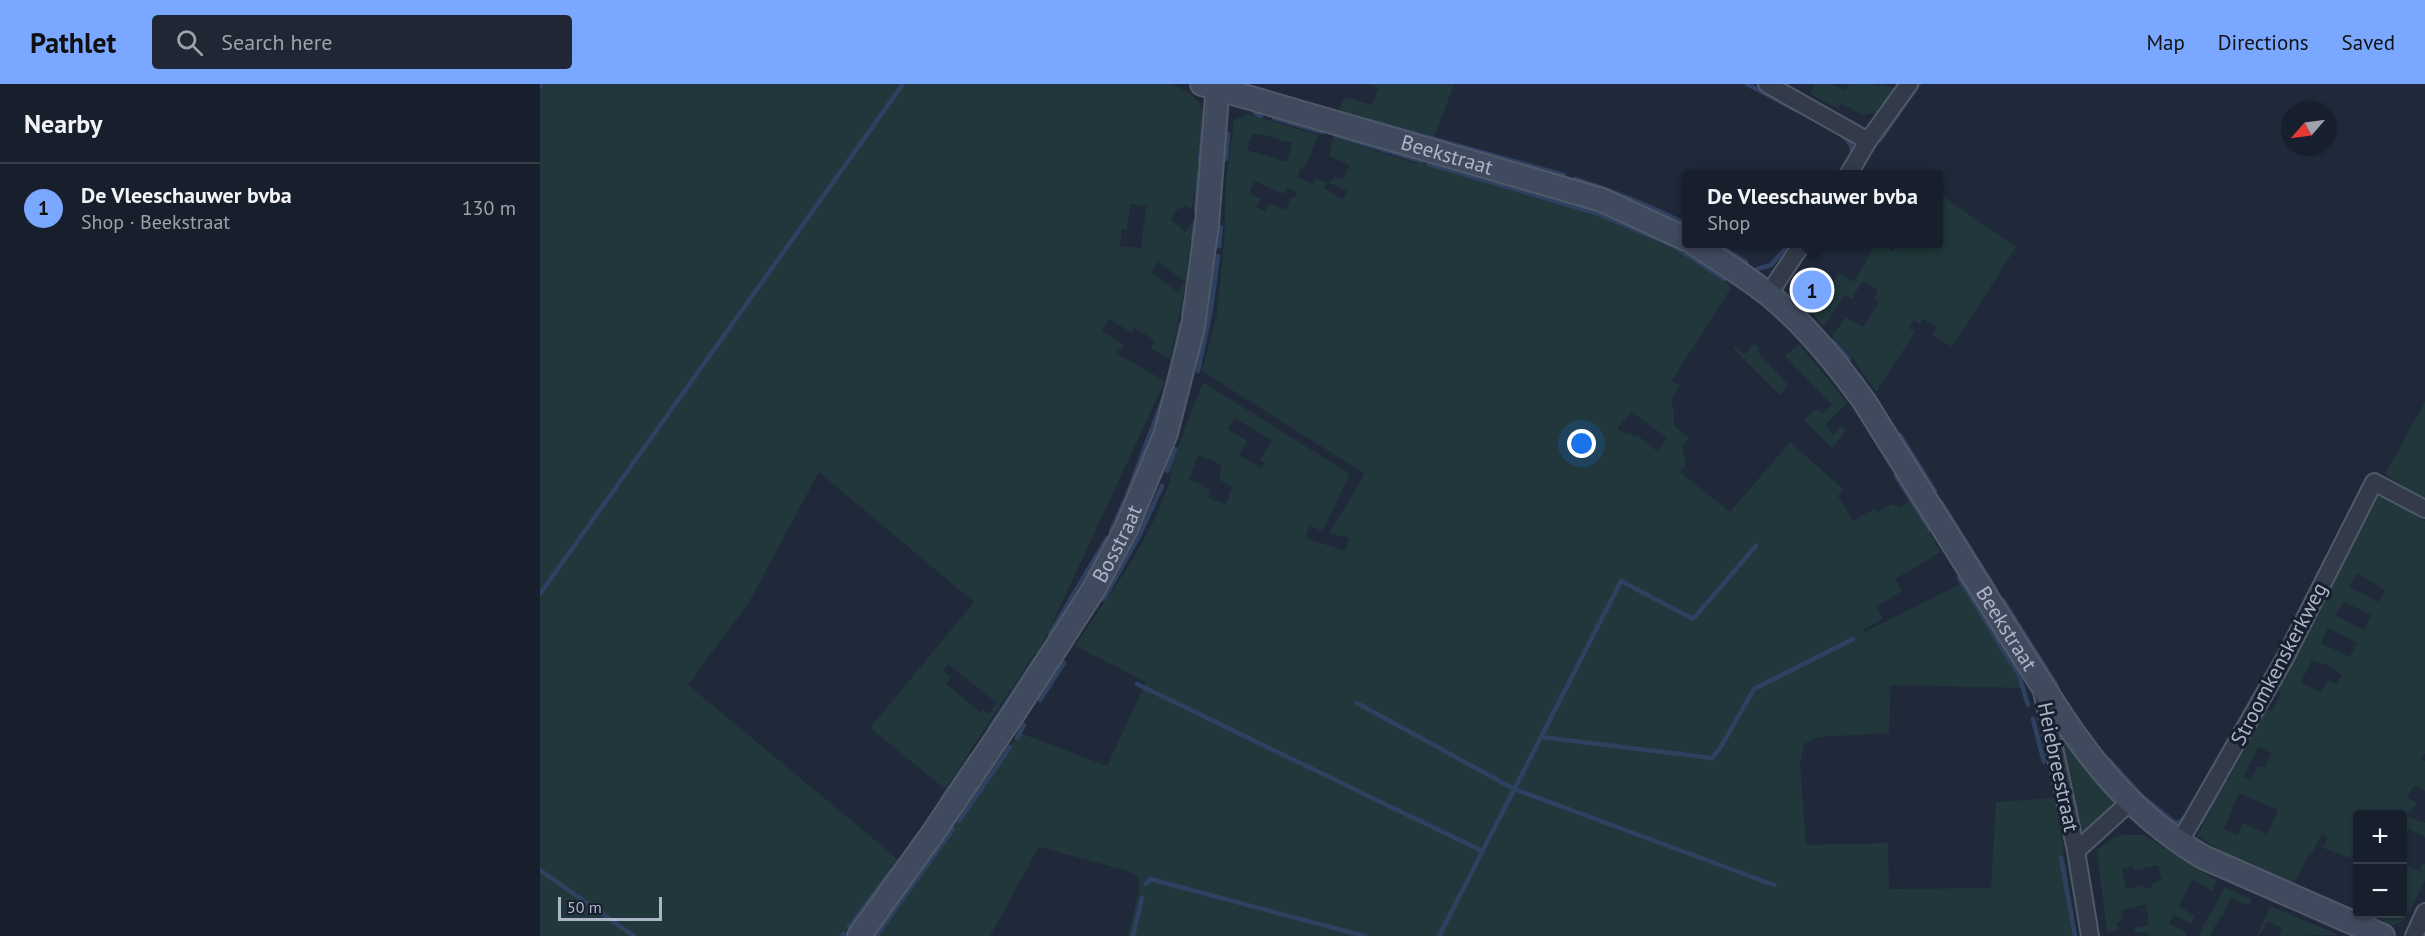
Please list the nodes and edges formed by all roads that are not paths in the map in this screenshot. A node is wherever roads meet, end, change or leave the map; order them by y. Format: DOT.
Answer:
graph roads {
  1 [pos="1767,84"];
  2 [pos="1909,84"];
  3 [pos="1213,86"];
  4 [pos="1868,141"];
  5 [pos="1850,170"];
  6 [pos="1682,237"];
  7 [pos="1702,248"];
  8 [pos="1799,248"];
  9 [pos="1768,295"];
  10 [pos="2425,509"];
  11 [pos="2040,682"];
  12 [pos="2130,802"];
  13 [pos="2179,843"];
  14 [pos="2076,851"];
  15 [pos="2425,912"];
  16 [pos="858,936"];
  17 [pos="2090,936"];
  18 [pos="2383,936"];
  19 [pos="2414,936"];
  1 -- 4 [label="street"];
  2 -- 4 [label="street"];
  3 -- 6 [label="street, Beekstraat"];
  3 -- 16 [label="street, Bosstraat"];
  4 -- 5 [label="street"];
  7 -- 9 [label="street, Beekstraat"];
  8 -- 9 [label="street"];
  9 -- 11 [label="street, Beekstraat"];
  10 -- 13 [label="street, Stroomkenskerkweg"];
  11 -- 12 [label="street, Beekstraat"];
  11 -- 14 [label="street, Heiebreestraat"];
  12 -- 13 [label="street, Beekstraat"];
  12 -- 14 [label="street, Heiebreestraat"];
  13 -- 18 [label="street, Beekstraat"];
  14 -- 17 [label="street, Heiebreestraat"];
  15 -- 19 [label="street"];
}
